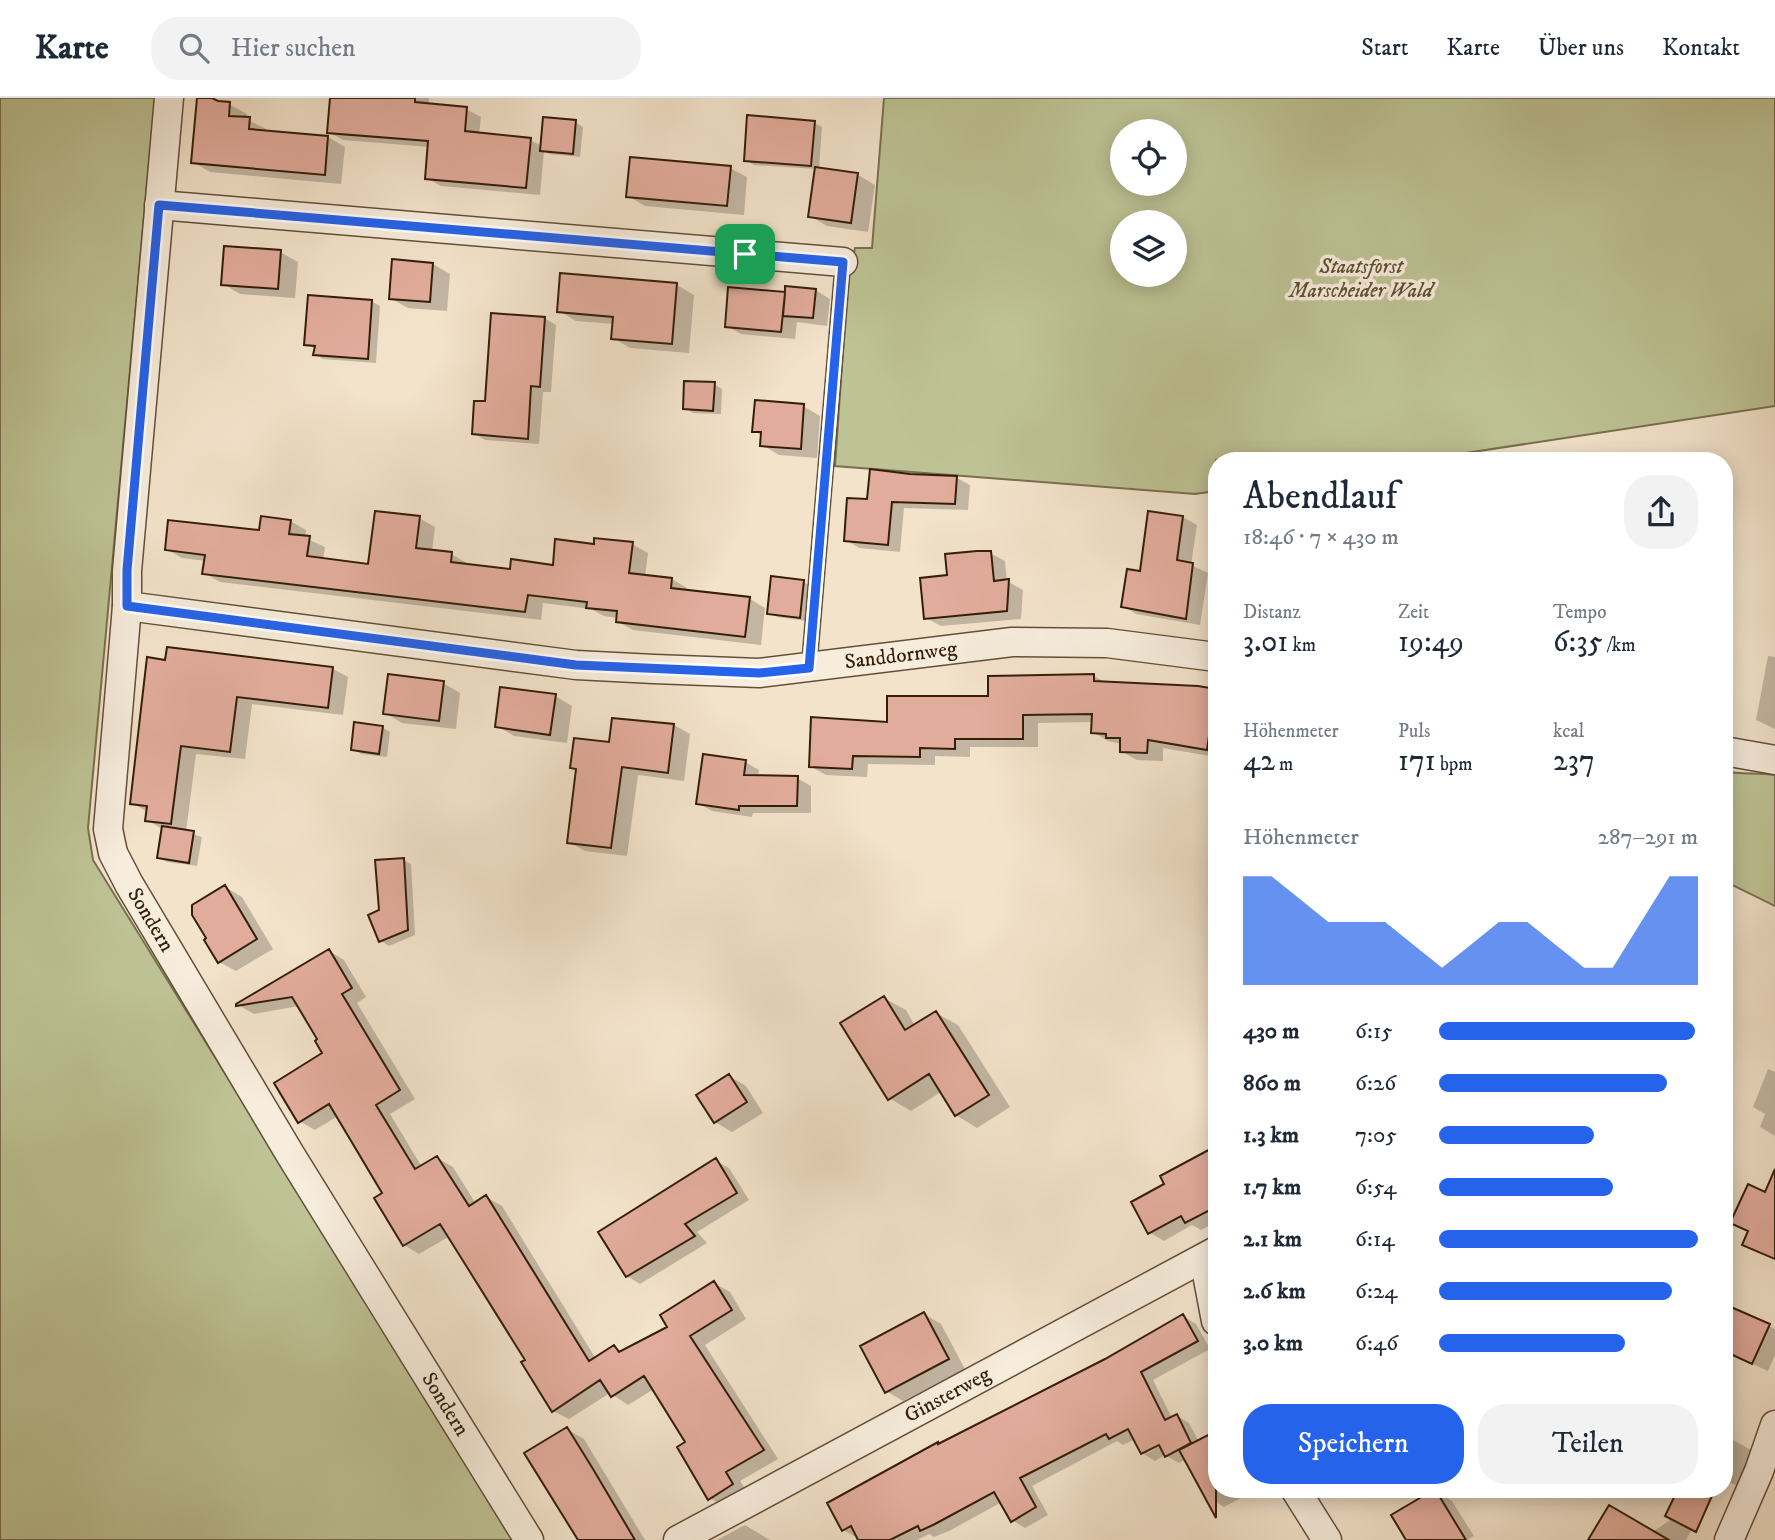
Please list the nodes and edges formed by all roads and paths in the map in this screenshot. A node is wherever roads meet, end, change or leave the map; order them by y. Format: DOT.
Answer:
graph roads {
  1 [pos="169,98"];
  2 [pos="159,205"];
  3 [pos="843,262"];
  4 [pos="127,606"];
  5 [pos="1208,656"];
  6 [pos="809,668"];
  7 [pos="1733,753"];
  8 [pos="1775,760"];
  9 [pos="1208,1255"];
  10 [pos="1775,1425"];
  11 [pos="1301,1498"];
  12 [pos="529,1540"];
  13 [pos="678,1540"];
  14 [pos="1327,1540"];
  15 [pos="1729,1540"];
  1 -- 2 [label="street, Sondern"];
  2 -- 3 [label="street"];
  2 -- 4 [label="street, Sondern"];
  3 -- 6 [label="lane"];
  4 -- 6 [label="street, Sanddornweg"];
  4 -- 12 [label="street, Sondern"];
  5 -- 6 [label="street, Sanddornweg"];
  7 -- 8 [label="street"];
  9 -- 13 [label="street, Ginsterweg"];
  10 -- 15 [label="street"];
  11 -- 14 [label="street"];
}
